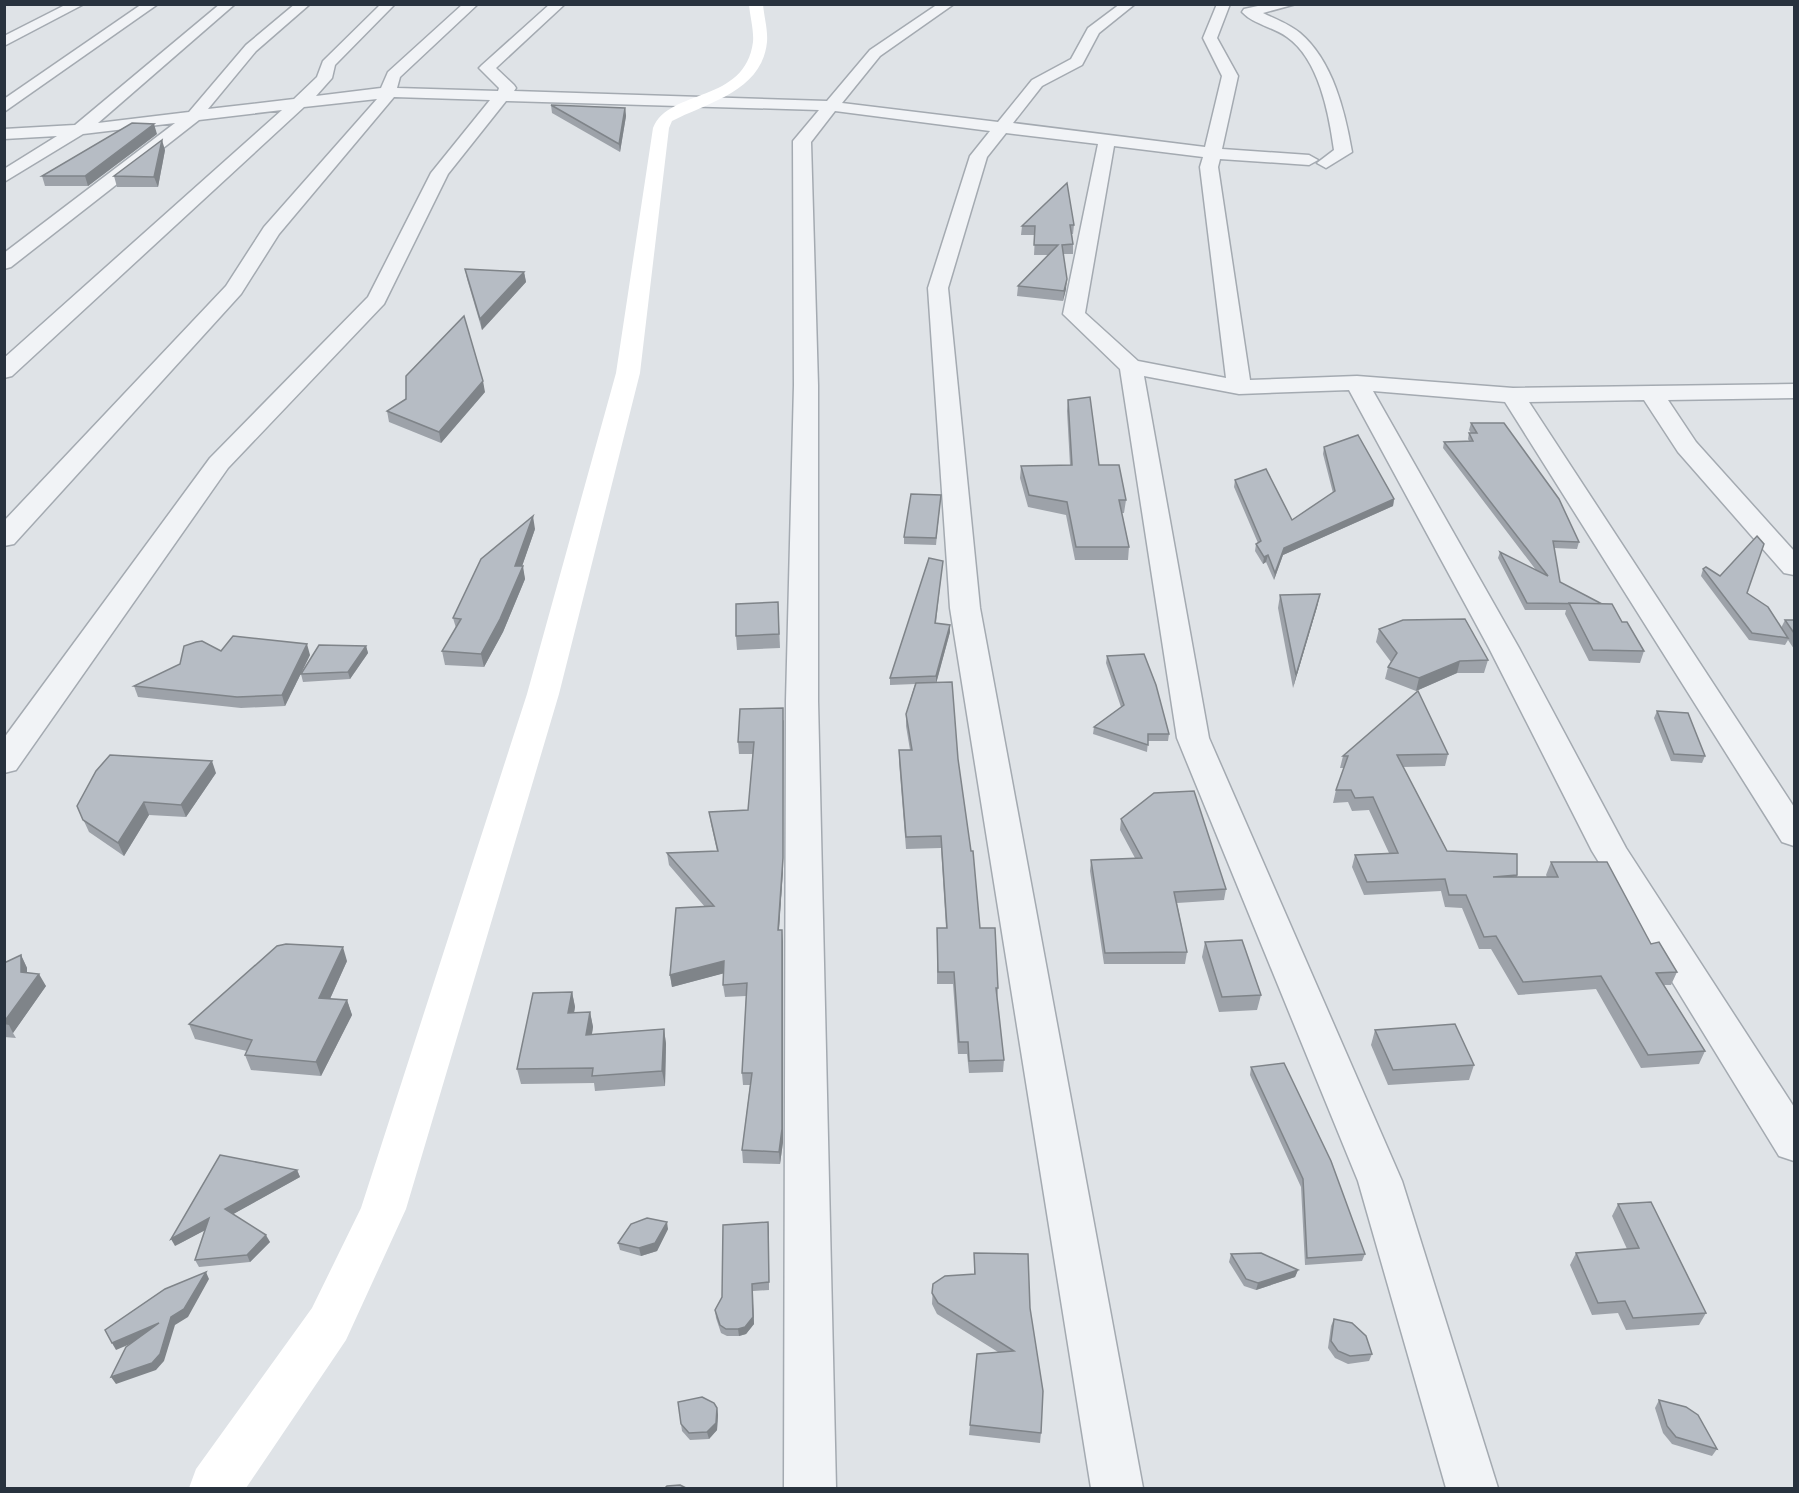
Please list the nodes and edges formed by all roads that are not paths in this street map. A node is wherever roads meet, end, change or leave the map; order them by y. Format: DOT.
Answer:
graph roads {
  1 [pos="78,4"];
  2 [pos="152,4"];
  3 [pos="229,4"];
  4 [pos="304,4"];
  5 [pos="389,4"];
  6 [pos="472,4"];
  7 [pos="559,4"];
  8 [pos="756,4"];
  9 [pos="948,4"];
  10 [pos="1129,4"];
  11 [pos="1224,4"];
  12 [pos="1290,4"];
  13 [pos="4,42"];
  14 [pos="387,92"];
  15 [pos="502,96"];
  16 [pos="707,101"];
  17 [pos="293,105"];
  18 [pos="831,106"];
  19 [pos="4,107"];
  20 [pos="193,117"];
  21 [pos="1002,127"];
  22 [pos="79,130"];
  23 [pos="4,134"];
  24 [pos="1107,140"];
  25 [pos="1212,153"];
  26 [pos="4,177"];
  27 [pos="4,263"];
  28 [pos="1131,367"];
  29 [pos="4,371"];
  30 [pos="1358,383"];
  31 [pos="1239,387"];
  32 [pos="1767,390"];
  33 [pos="1794,391"];
  34 [pos="1652,393"];
  35 [pos="1513,395"];
  36 [pos="1794,412"];
  37 [pos="4,537"];
  38 [pos="1794,567"];
  39 [pos="4,762"];
  40 [pos="1794,834"];
  41 [pos="1794,1143"];
  42 [pos="215,1488"];
  43 [pos="810,1488"];
  44 [pos="1117,1488"];
  45 [pos="1472,1488"];
  1 -- 13 [label="street"];
  2 -- 19 [label="street"];
  3 -- 22 [label="street"];
  4 -- 20 [label="street"];
  5 -- 17 [label="street"];
  6 -- 14 [label="street"];
  7 -- 15 [label="street"];
  8 -- 16 [label="street"];
  9 -- 18 [label="street"];
  10 -- 21 [label="street"];
  11 -- 25 [label="street"];
  12 -- 25 [label="street"];
  14 -- 15 [label="street"];
  14 -- 17 [label="street"];
  14 -- 37 [label="street"];
  15 -- 16 [label="street"];
  15 -- 39 [label="street"];
  16 -- 18 [label="street"];
  16 -- 42 [label="street"];
  17 -- 20 [label="street"];
  17 -- 29 [label="street"];
  18 -- 21 [label="street"];
  18 -- 43 [label="street"];
  20 -- 22 [label="street"];
  20 -- 27 [label="street"];
  21 -- 24 [label="street"];
  21 -- 44 [label="street"];
  22 -- 23 [label="street"];
  22 -- 26 [label="street"];
  24 -- 25 [label="street"];
  24 -- 28 [label="street"];
  25 -- 31 [label="street"];
  28 -- 31 [label="street"];
  28 -- 45 [label="street"];
  30 -- 31 [label="street"];
  30 -- 35 [label="street"];
  30 -- 41 [label="street"];
  32 -- 33 [label="street"];
  32 -- 34 [label="street"];
  32 -- 36 [label="street"];
  34 -- 35 [label="street"];
  34 -- 38 [label="street"];
  35 -- 40 [label="street"];
}
